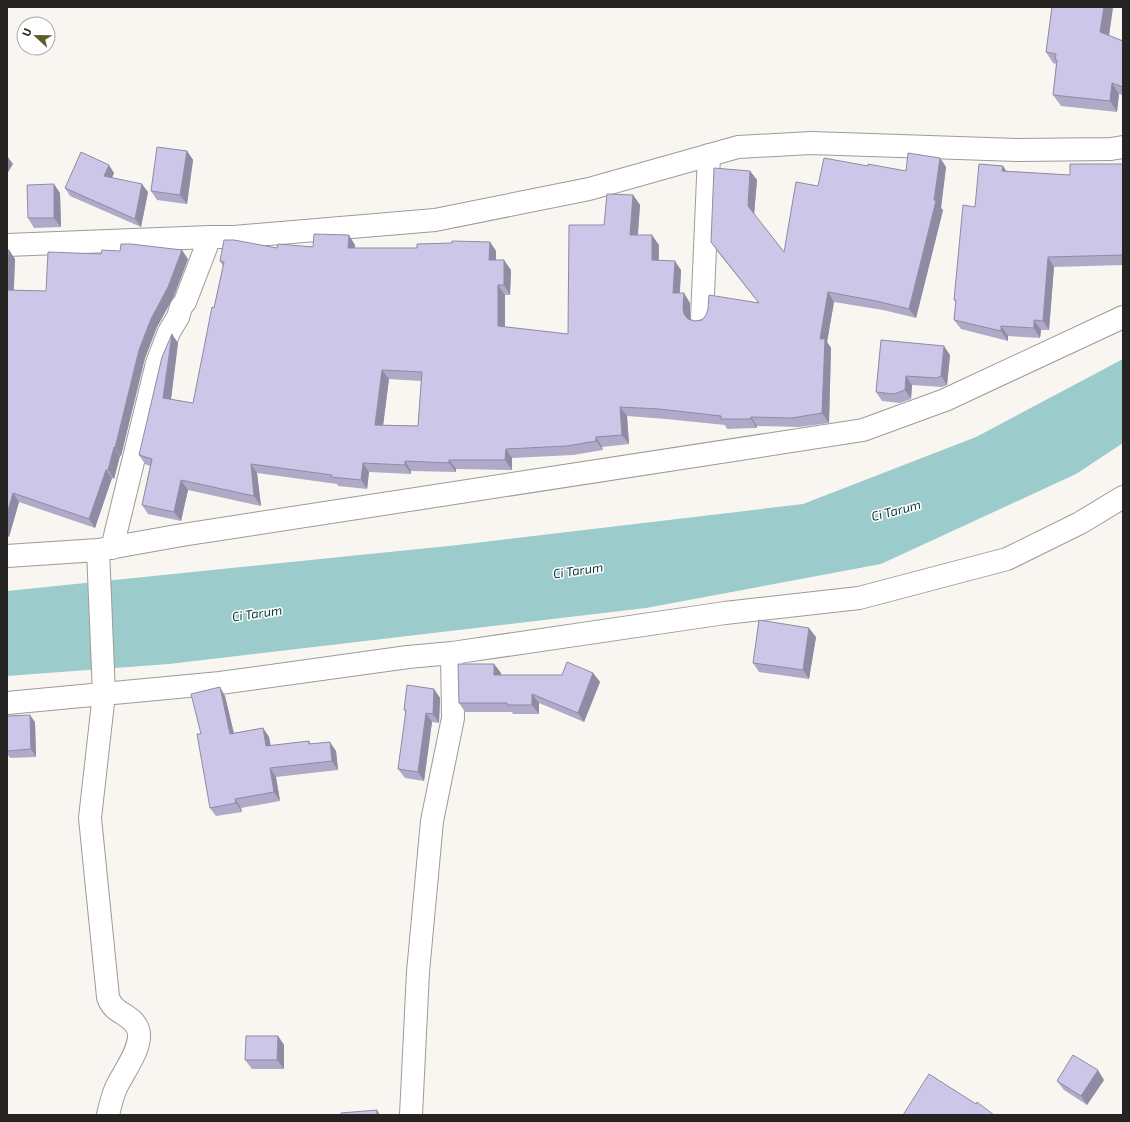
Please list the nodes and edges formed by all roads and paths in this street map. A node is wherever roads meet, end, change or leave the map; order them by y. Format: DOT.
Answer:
graph roads {
  1 [pos="1123,147"];
  2 [pos="709,155"];
  3 [pos="210,237"];
  4 [pos="7,245"];
  5 [pos="1123,317"];
  6 [pos="702,318"];
  7 [pos="1123,497"];
  8 [pos="103,553"];
  9 [pos="7,556"];
  10 [pos="452,653"];
  11 [pos="104,694"];
  12 [pos="7,703"];
  13 [pos="108,1115"];
  14 [pos="411,1115"];
  1 -- 2 [label="street"];
  2 -- 3 [label="street"];
  2 -- 6 [label="street"];
  3 -- 4 [label="street"];
  3 -- 8 [label="street"];
  5 -- 8 [label="street"];
  7 -- 10 [label="street"];
  8 -- 9 [label="street"];
  8 -- 11 [label="street"];
  10 -- 11 [label="street"];
  10 -- 14 [label="street"];
  11 -- 12 [label="street"];
  11 -- 13 [label="street"];
}
